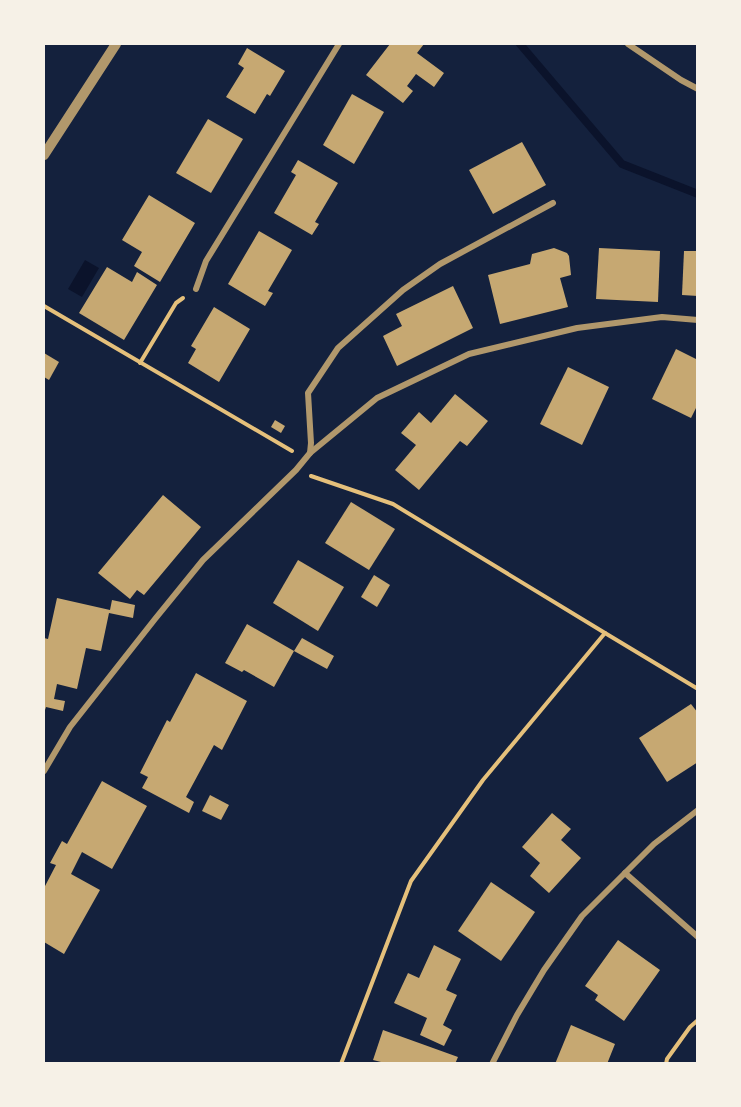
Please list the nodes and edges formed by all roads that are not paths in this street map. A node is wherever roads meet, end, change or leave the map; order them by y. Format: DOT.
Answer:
graph roads {
  1 [pos="116,44"];
  2 [pos="339,44"];
  3 [pos="628,44"];
  4 [pos="698,89"];
  5 [pos="44,155"];
  6 [pos="553,203"];
  7 [pos="196,290"];
  8 [pos="698,320"];
  9 [pos="310,453"];
  10 [pos="44,771"];
  11 [pos="698,810"];
  12 [pos="625,873"];
  13 [pos="698,937"];
  14 [pos="492,1064"];
  1 -- 5 [label="street"];
  2 -- 7 [label="street"];
  3 -- 4 [label="street"];
  6 -- 9 [label="street"];
  8 -- 9 [label="street"];
  9 -- 10 [label="street"];
  11 -- 12 [label="street"];
  12 -- 13 [label="street"];
  12 -- 14 [label="street"];
}
